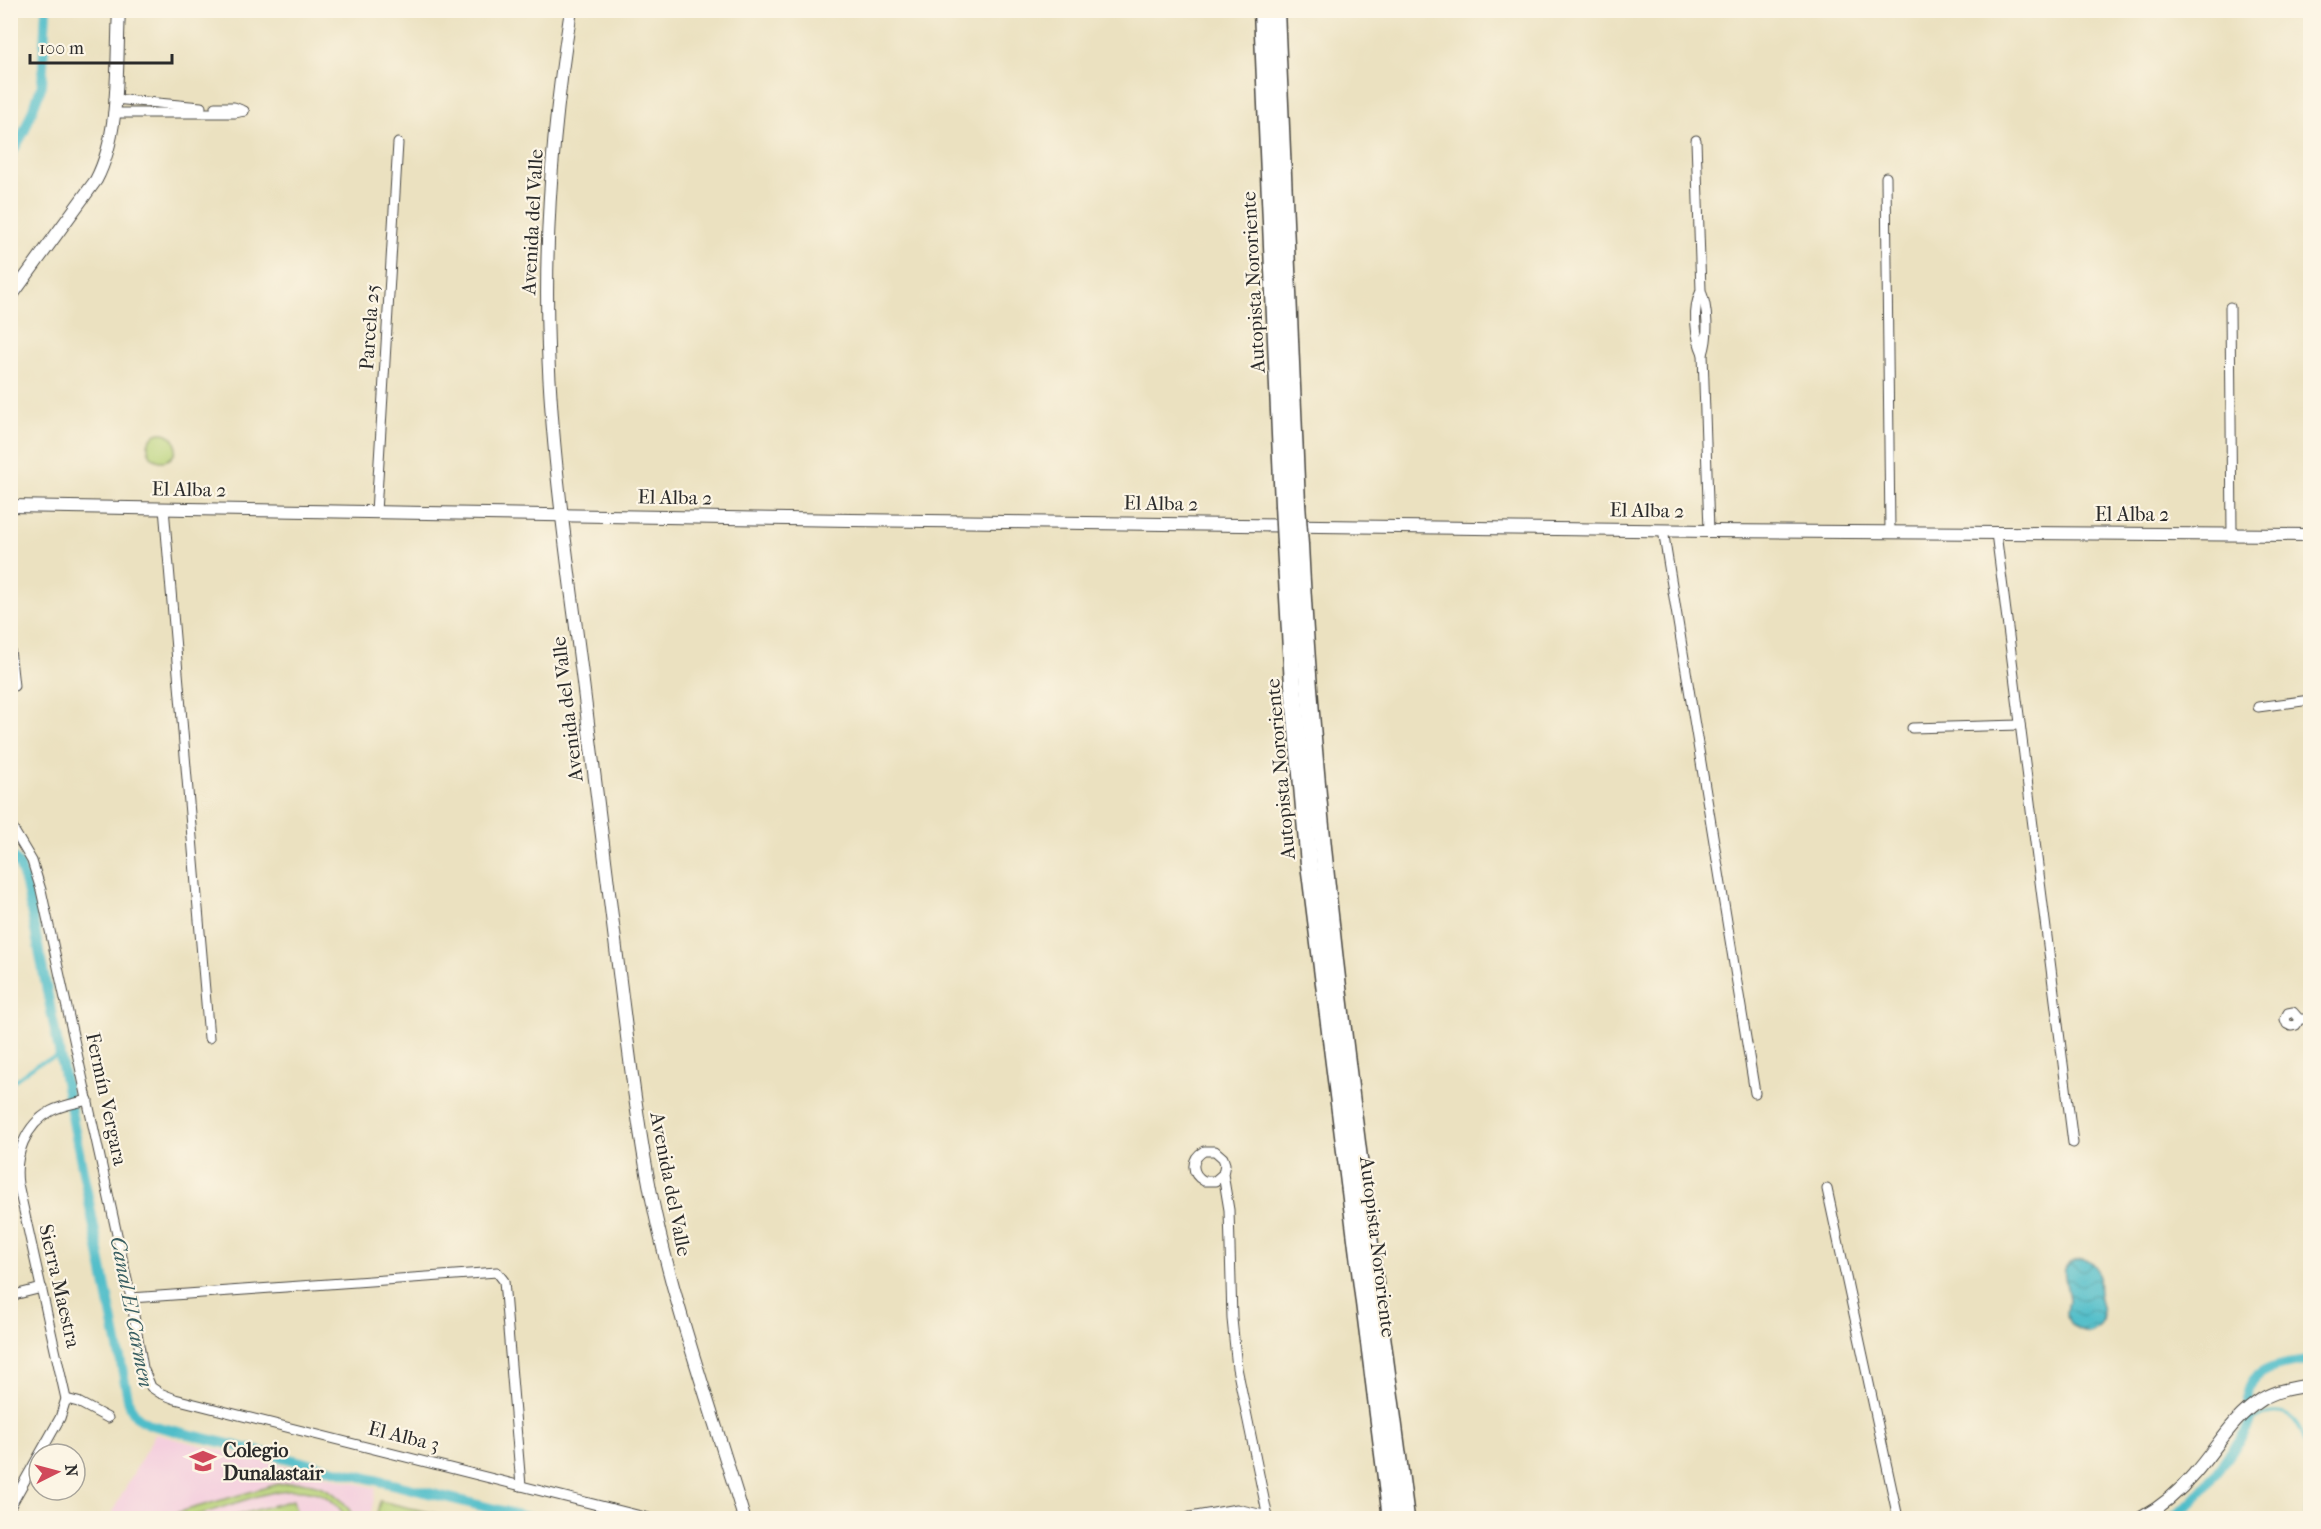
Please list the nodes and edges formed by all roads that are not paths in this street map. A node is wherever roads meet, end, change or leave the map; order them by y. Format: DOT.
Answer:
graph roads {
  1 [pos="119,10"];
  2 [pos="571,10"];
  3 [pos="1262,10"];
  4 [pos="1276,10"];
  5 [pos="114,99"];
  6 [pos="113,113"];
  7 [pos="1696,140"];
  8 [pos="399,143"];
  9 [pos="1886,177"];
  10 [pos="10,298"];
  11 [pos="2230,307"];
  12 [pos="1290,504"];
  13 [pos="10,506"];
  14 [pos="164,508"];
  15 [pos="376,512"];
  16 [pos="562,515"];
  17 [pos="1663,530"];
  18 [pos="1709,531"];
  19 [pos="1890,532"];
  20 [pos="1996,533"];
  21 [pos="2232,534"];
  22 [pos="2310,535"];
  23 [pos="1293,544"];
  24 [pos="10,649"];
  25 [pos="14,686"];
  26 [pos="2310,700"];
  27 [pos="2258,707"];
  28 [pos="2020,725"];
  29 [pos="1912,728"];
  30 [pos="10,824"];
  31 [pos="2299,1019"];
  32 [pos="2310,1019"];
  33 [pos="209,1038"];
  34 [pos="1755,1093"];
  35 [pos="83,1102"];
  36 [pos="2073,1143"];
  37 [pos="1223,1174"];
  38 [pos="1827,1189"];
  39 [pos="42,1288"];
  40 [pos="10,1296"];
  41 [pos="131,1298"];
  42 [pos="2310,1385"];
  43 [pos="151,1387"];
  44 [pos="704,1395"];
  45 [pos="66,1399"];
  46 [pos="108,1418"];
  47 [pos="46,1442"];
  48 [pos="27,1476"];
  49 [pos="521,1486"];
  50 [pos="10,1507"];
  51 [pos="10,1512"];
  52 [pos="1190,1517"];
  53 [pos="1268,1517"];
  54 [pos="23,1518"];
  55 [pos="649,1518"];
  56 [pos="736,1518"];
  57 [pos="744,1518"];
  58 [pos="1391,1518"];
  59 [pos="1406,1518"];
  60 [pos="1898,1518"];
  61 [pos="2141,1518"];
  1 -- 5 [label="street"];
  2 -- 16 [label="street, Avenida del Valle"];
  3 -- 12 [label="highway, Autopista Nororiente"];
  4 -- 12 [label="highway, Autopista Nororiente"];
  5 -- 6 [label="street"];
  5 -- 6 [label="street"];
  6 -- 10 [label="street"];
  7 -- 18 [label="street"];
  8 -- 15 [label="street, Parcela 25"];
  9 -- 19 [label="street"];
  11 -- 21 [label="street"];
  12 -- 23 [label="highway, Autopista Nororiente, bridge"];
  13 -- 14 [label="street, El Alba 2"];
  14 -- 15 [label="street, El Alba 2"];
  14 -- 33 [label="street"];
  15 -- 16 [label="street, El Alba 2"];
  16 -- 17 [label="street, El Alba 2"];
  16 -- 44 [label="street, Avenida del Valle"];
  17 -- 18 [label="street, El Alba 2"];
  17 -- 34 [label="street"];
  18 -- 19 [label="street, El Alba 2"];
  19 -- 20 [label="street, El Alba 2"];
  20 -- 21 [label="street, El Alba 2"];
  20 -- 28 [label="street"];
  21 -- 22 [label="street, El Alba 2"];
  23 -- 58 [label="highway, Autopista Nororiente"];
  23 -- 59 [label="highway, Autopista Nororiente"];
  24 -- 25 [label="street"];
  26 -- 27 [label="street"];
  28 -- 29 [label="street"];
  28 -- 36 [label="street"];
  30 -- 35 [label="street, Fermín Vergara"];
  31 -- 32 [label="street"];
  35 -- 39 [label="street, Sierra Maestra"];
  35 -- 41 [label="street, Fermín Vergara"];
  37 -- 53 [label="street"];
  38 -- 60 [label="street"];
  39 -- 40 [label="street"];
  39 -- 45 [label="street, Sierra Maestra"];
  41 -- 43 [label="street, Fermín Vergara"];
  41 -- 49 [label="street"];
  42 -- 61 [label="street"];
  43 -- 49 [label="street, El Alba 3"];
  44 -- 56 [label="street, Avenida del Valle"];
  44 -- 57 [label="street, Avenida del Valle"];
  45 -- 46 [label="street"];
  45 -- 47 [label="street"];
  48 -- 50 [label="street"];
  49 -- 55 [label="street, El Alba 3"];
  51 -- 54 [label="street"];
  52 -- 53 [label="street"];
}
